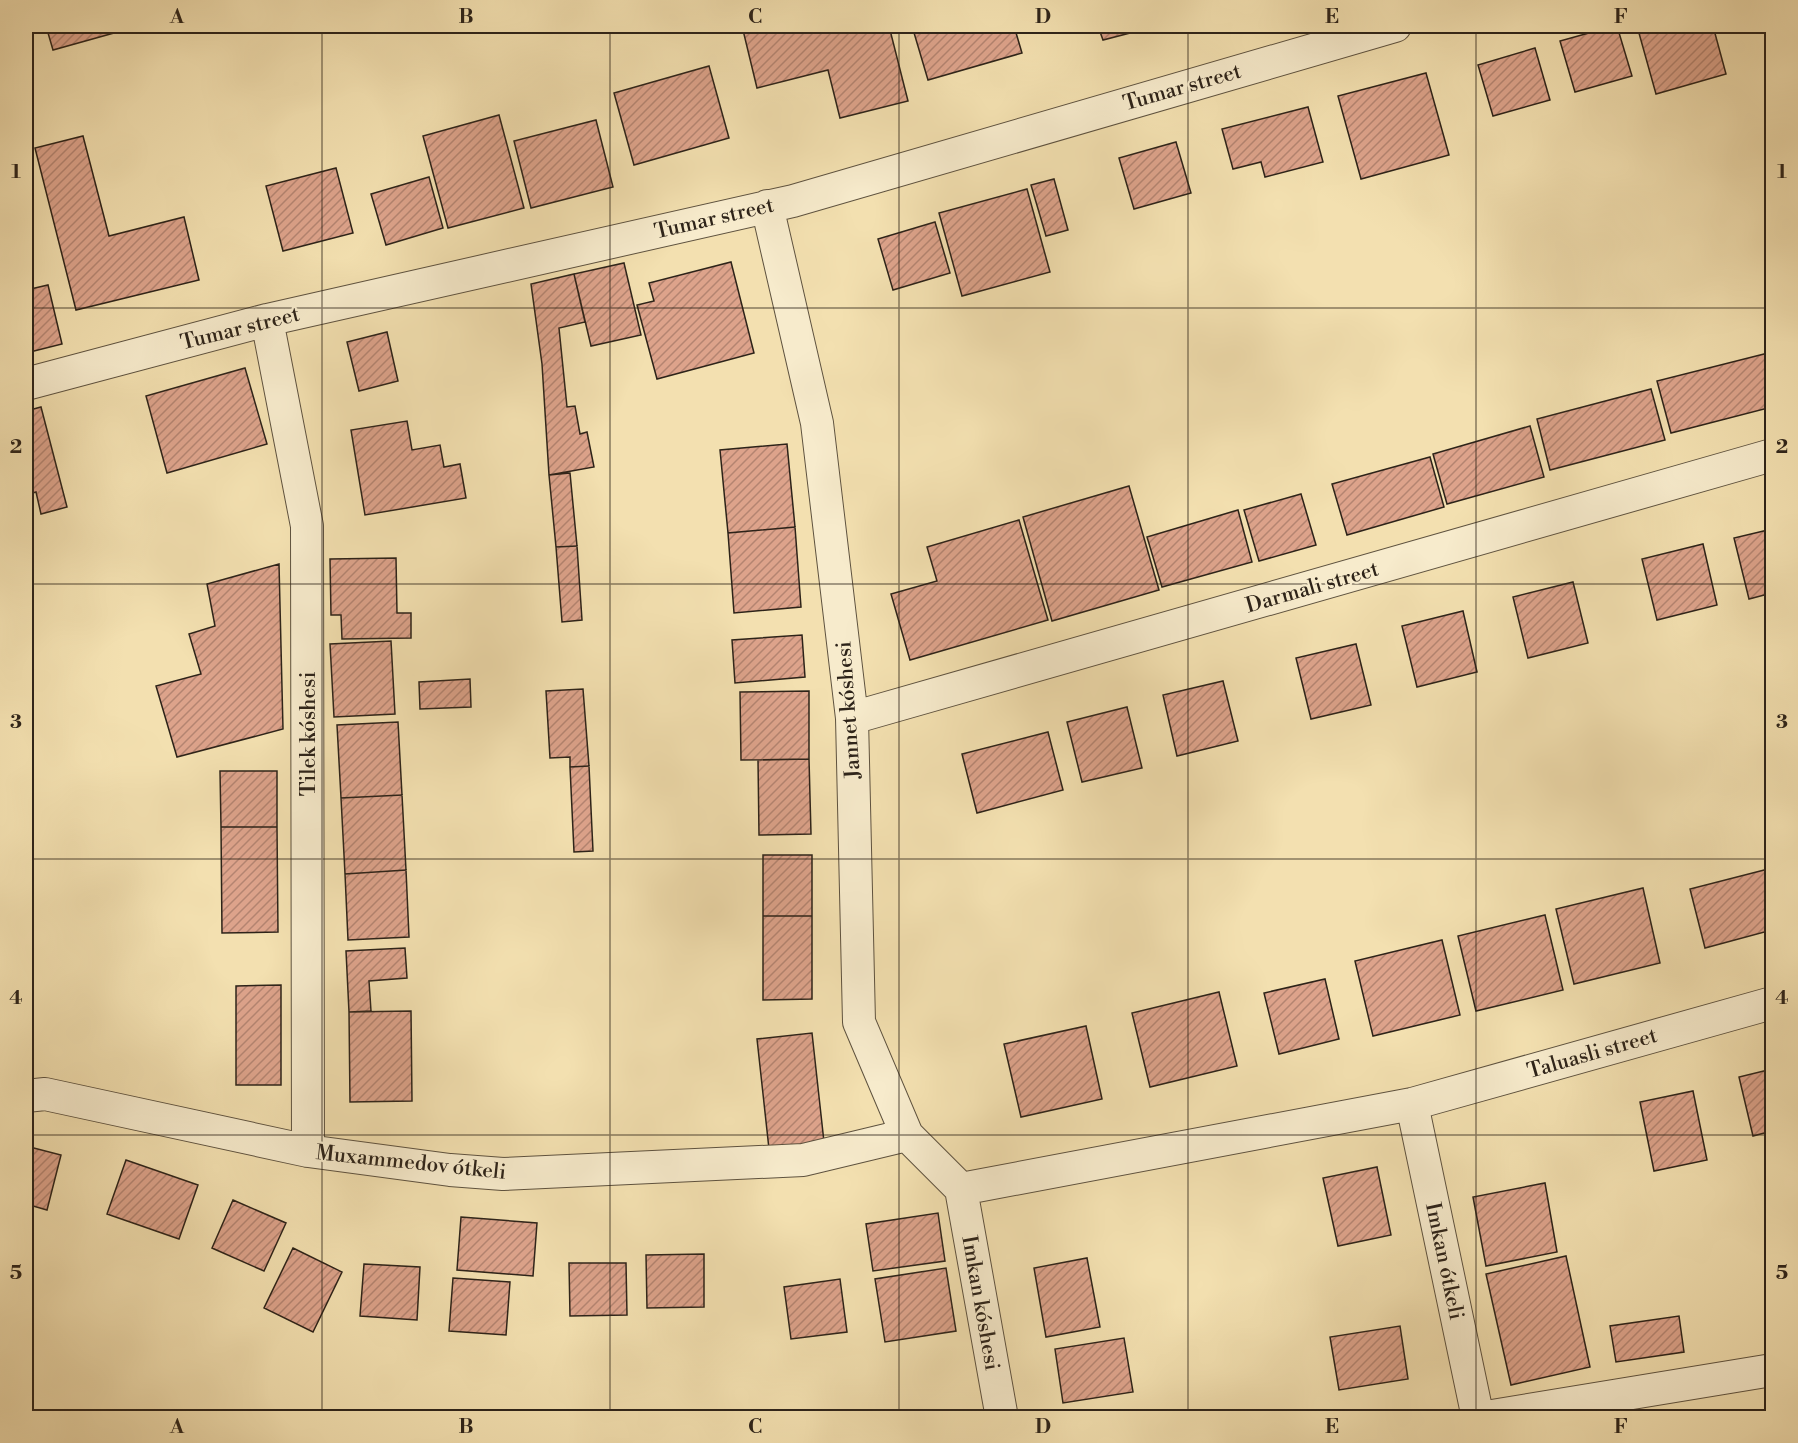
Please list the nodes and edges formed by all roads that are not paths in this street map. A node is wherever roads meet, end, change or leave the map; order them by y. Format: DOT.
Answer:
graph roads {
  1 [pos="1395,26"];
  2 [pos="767,206"];
  3 [pos="267,320"];
  4 [pos="26,384"];
  5 [pos="1773,455"];
  6 [pos="852,718"];
  7 [pos="1773,1003"];
  8 [pos="26,1096"];
  9 [pos="1412,1104"];
  10 [pos="907,1135"];
  11 [pos="309,1151"];
  12 [pos="961,1189"];
  13 [pos="1773,1370"];
  14 [pos="1002,1418"];
  15 [pos="1479,1418"];
  1 -- 2 [label="street, Tumar street"];
  2 -- 3 [label="street, Tumar street"];
  2 -- 6 [label="street, Jannet kóshesi"];
  3 -- 4 [label="street, Tumar street"];
  3 -- 11 [label="street, Tilek kóshesi"];
  5 -- 6 [label="street, Darmali street"];
  6 -- 10 [label="street, Jannet kóshesi"];
  7 -- 9 [label="street, Taluasli street"];
  8 -- 11 [label="street, Muxammedov ótkeli"];
  9 -- 12 [label="street, Taluasli street"];
  9 -- 15 [label="street, Imkan ótkeli"];
  10 -- 11 [label="street, Muxammedov ótkeli"];
  10 -- 12 [label="street, Jannet kóshesi"];
  12 -- 14 [label="street, Imkan kóshesi"];
  13 -- 15 [label="street"];
}
